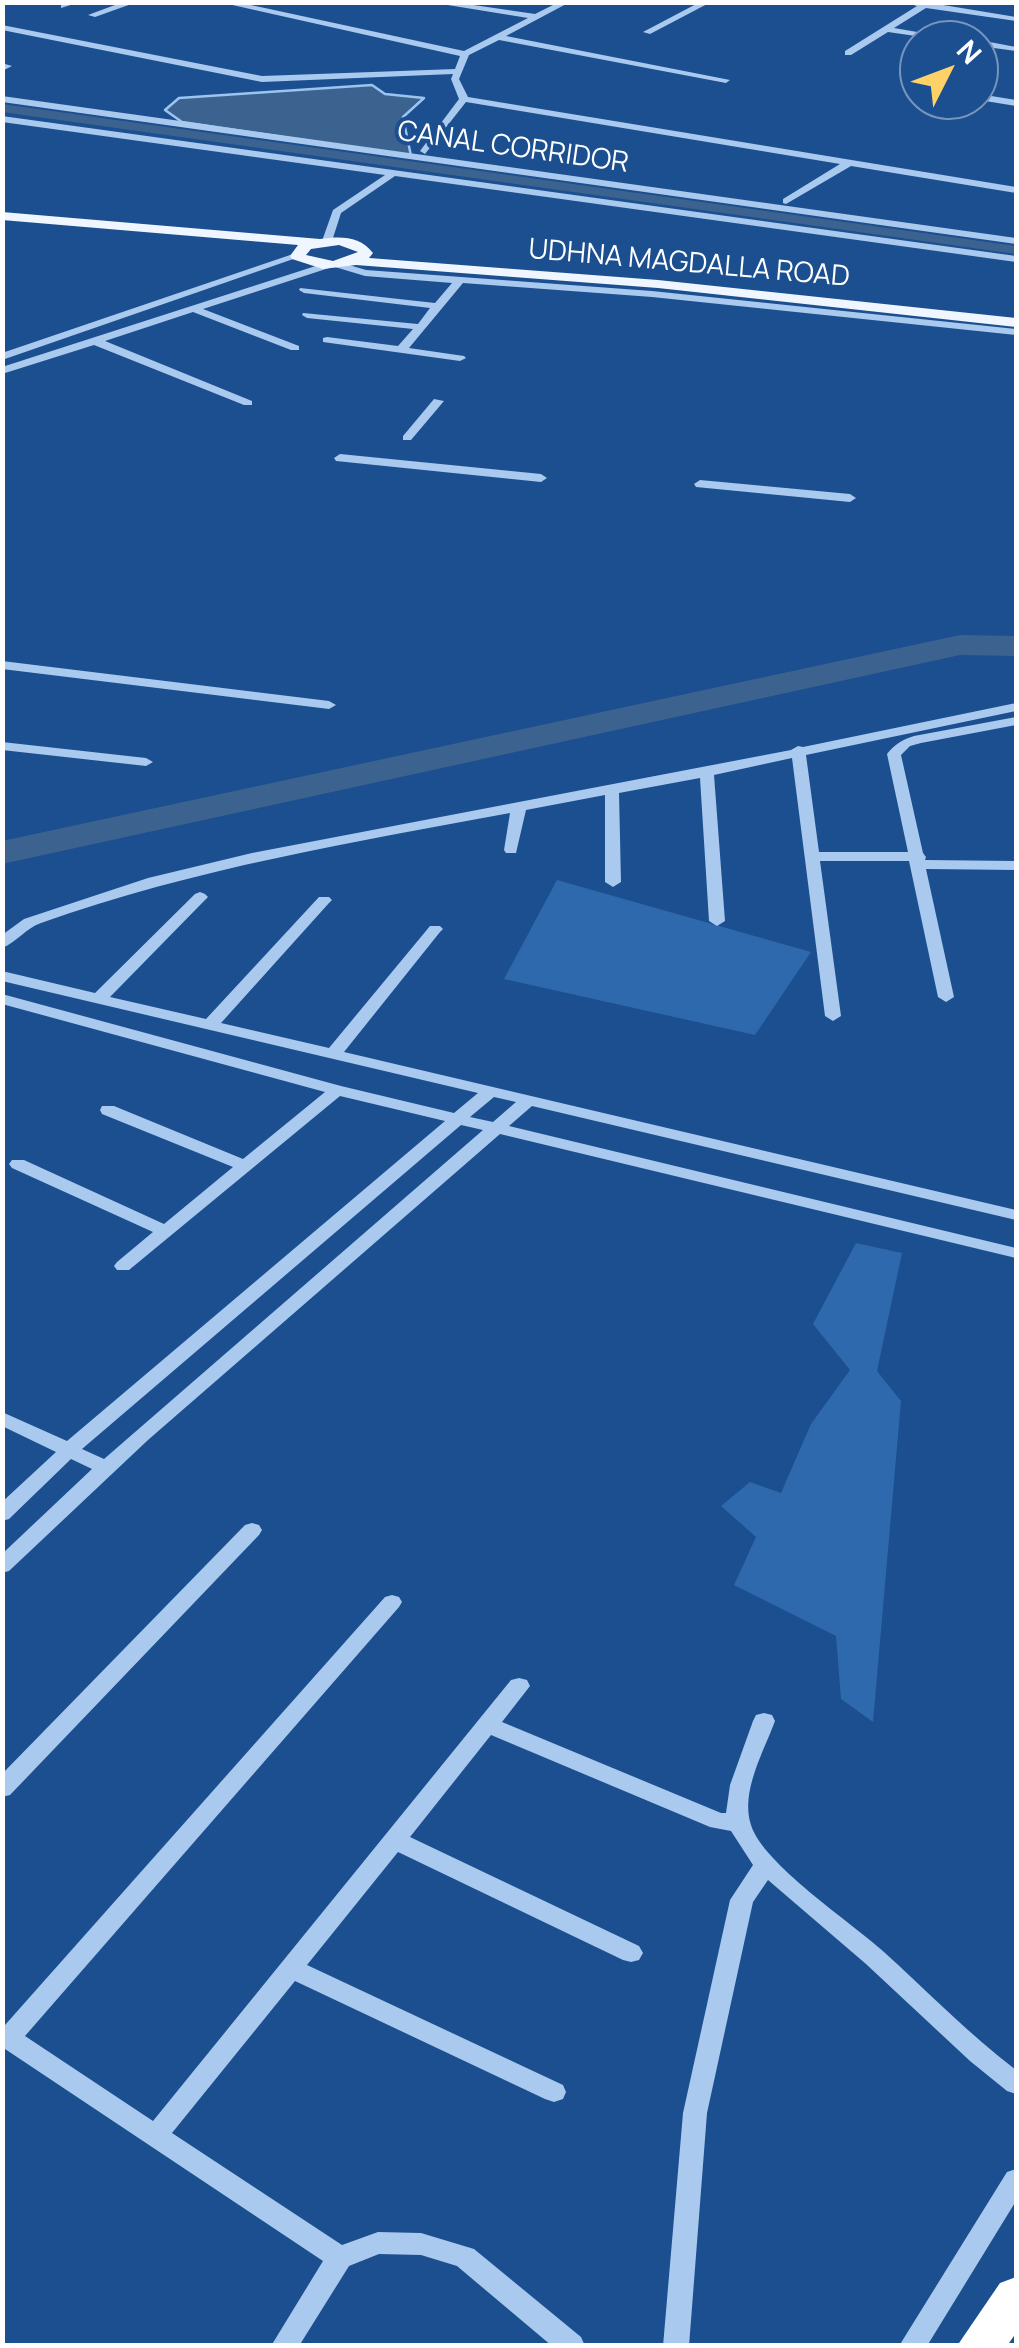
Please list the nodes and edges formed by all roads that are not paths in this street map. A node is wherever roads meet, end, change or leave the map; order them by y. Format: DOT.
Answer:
graph roads {
  1 [pos="76,2"];
  2 [pos="133,2"];
  3 [pos="432,2"];
  4 [pos="509,2"];
  5 [pos="566,2"];
  6 [pos="707,2"];
  7 [pos="906,2"];
  8 [pos="954,2"];
  9 [pos="230,3"];
  10 [pos="462,5"];
  11 [pos="64,6"];
  12 [pos="923,6"];
  13 [pos="943,9"];
  14 [pos="489,11"];
  15 [pos="92,15"];
  16 [pos="537,17"];
  17 [pos="1016,19"];
  18 [pos="2,27"];
  19 [pos="887,28"];
  20 [pos="899,30"];
  21 [pos="647,32"];
  22 [pos="498,37"];
  23 [pos="848,53"];
  24 [pos="465,54"];
  25 [pos="458,72"];
  26 [pos="726,80"];
  27 [pos="2,99"];
  28 [pos="464,99"];
  29 [pos="89,111"];
  30 [pos="2,119"];
  31 [pos="425,151"];
  32 [pos="847,164"];
  33 [pos="390,175"];
  34 [pos="1016,190"];
  35 [pos="786,201"];
  36 [pos="2,216"];
  37 [pos="2,225"];
  38 [pos="1016,232"];
  39 [pos="1016,240"];
  40 [pos="321,242"];
  41 [pos="296,254"];
  42 [pos="361,255"];
  43 [pos="1016,259"];
  44 [pos="333,265"];
  45 [pos="460,280"];
  46 [pos="304,290"];
  47 [pos="436,306"];
  48 [pos="1016,308"];
  49 [pos="194,309"];
  50 [pos="307,315"];
  51 [pos="1016,323"];
  52 [pos="420,326"];
  53 [pos="1016,332"];
  54 [pos="327,340"];
  55 [pos="95,341"];
  56 [pos="295,348"];
  57 [pos="401,350"];
  58 [pos="2,357"];
  59 [pos="460,358"];
  60 [pos="2,371"];
  61 [pos="438,401"];
  62 [pos="248,402"];
  63 [pos="407,438"];
  64 [pos="340,458"];
  65 [pos="541,478"];
  66 [pos="700,484"];
  67 [pos="850,498"];
  68 [pos="2,665"];
  69 [pos="329,705"];
  70 [pos="1016,708"];
  71 [pos="1016,721"];
  72 [pos="2,746"];
  73 [pos="798,750"];
  74 [pos="146,762"];
  75 [pos="707,772"];
  76 [pos="612,790"];
  77 [pos="519,806"];
  78 [pos="511,850"];
  79 [pos="812,856"];
  80 [pos="920,861"];
  81 [pos="1016,865"];
  82 [pos="613,882"];
  83 [pos="200,897"];
  84 [pos="324,900"];
  85 [pos="717,921"];
  86 [pos="435,929"];
  87 [pos="2,942"];
  88 [pos="2,976"];
  89 [pos="946,997"];
  90 [pos="2,999"];
  91 [pos="98,1000"];
  92 [pos="833,1016"];
  93 [pos="210,1025"];
  94 [pos="333,1054"];
  95 [pos="337,1090"];
  96 [pos="492,1090"];
  97 [pos="530,1099"];
  98 [pos="108,1110"];
  99 [pos="460,1120"];
  100 [pos="498,1129"];
  101 [pos="18,1164"];
  102 [pos="243,1165"];
  103 [pos="1016,1216"];
  104 [pos="165,1231"];
  105 [pos="1016,1253"];
  106 [pos="124,1266"];
  107 [pos="2,1418"];
  108 [pos="67,1453"];
  109 [pos="106,1468"];
  110 [pos="2,1514"];
  111 [pos="252,1530"];
  112 [pos="2,1566"];
  113 [pos="392,1602"];
  114 [pos="519,1686"];
  115 [pos="764,1721"];
  116 [pos="488,1725"];
  117 [pos="2,1789"];
  118 [pos="738,1823"];
  119 [pos="394,1840"];
  120 [pos="767,1862"];
  121 [pos="631,1953"];
  122 [pos="291,1968"];
  123 [pos="6,2036"];
  124 [pos="1016,2084"];
  125 [pos="554,2092"];
  126 [pos="157,2134"];
  127 [pos="1016,2180"];
  128 [pos="340,2258"];
  129 [pos="1014,2307"];
  130 [pos="566,2344"];
  131 [pos="284,2346"];
  132 [pos="676,2346"];
  133 [pos="912,2346"];
  134 [pos="980,2346"];
  1 -- 11 [label="street"];
  2 -- 15 [label="street"];
  3 -- 10 [label="street"];
  4 -- 14 [label="street"];
  5 -- 16 [label="street"];
  6 -- 21 [label="street"];
  7 -- 12 [label="street"];
  8 -- 13 [label="street"];
  9 -- 24 [label="street"];
  10 -- 14 [label="street"];
  12 -- 13 [label="street"];
  12 -- 19 [label="street"];
  13 -- 17 [label="street"];
  14 -- 16 [label="street"];
  16 -- 22 [label="street"];
  18 -- 25 [label="street"];
  19 -- 20 [label="street"];
  19 -- 23 [label="street"];
  22 -- 24 [label="street"];
  22 -- 26 [label="street"];
  24 -- 25 [label="street"];
  25 -- 28 [label="street"];
  27 -- 29 [label="street, CANAL CORRIDOR"];
  28 -- 31 [label="street"];
  28 -- 32 [label="street"];
  29 -- 31 [label="street"];
  29 -- 39 [label="street, CANAL CORRIDOR"];
  30 -- 33 [label="street"];
  31 -- 35 [label="street"];
  32 -- 34 [label="street"];
  32 -- 35 [label="street"];
  33 -- 40 [label="street"];
  33 -- 43 [label="street"];
  35 -- 38 [label="street"];
  36 -- 40 [label="main road, UDHNA MAGDALLA ROAD"];
  37 -- 41 [label="main road, UDHNA MAGDALLA ROAD"];
  40 -- 41 [label="main road"];
  40 -- 42 [label="main road, UDHNA MAGDALLA ROAD"];
  41 -- 44 [label="main road, UDHNA MAGDALLA ROAD"];
  41 -- 58 [label="street"];
  42 -- 44 [label="main road, UDHNA MAGDALLA ROAD"];
  42 -- 48 [label="main road"];
  42 -- 51 [label="main road, UDHNA MAGDALLA ROAD"];
  44 -- 45 [label="street"];
  44 -- 49 [label="street"];
  45 -- 47 [label="street"];
  45 -- 53 [label="street"];
  46 -- 47 [label="street"];
  47 -- 52 [label="street"];
  49 -- 55 [label="street"];
  49 -- 56 [label="street"];
  50 -- 52 [label="street"];
  52 -- 57 [label="street"];
  54 -- 57 [label="street"];
  55 -- 60 [label="street"];
  55 -- 62 [label="street"];
  57 -- 59 [label="street"];
  61 -- 63 [label="street"];
  64 -- 65 [label="street"];
  66 -- 67 [label="street"];
  68 -- 69 [label="street"];
  70 -- 73 [label="street"];
  71 -- 80 [label="street"];
  72 -- 74 [label="street"];
  73 -- 75 [label="street"];
  73 -- 79 [label="street"];
  75 -- 76 [label="street"];
  75 -- 85 [label="street"];
  76 -- 77 [label="street"];
  76 -- 82 [label="street"];
  77 -- 78 [label="street"];
  77 -- 87 [label="street"];
  79 -- 80 [label="street"];
  79 -- 92 [label="street"];
  80 -- 81 [label="street"];
  80 -- 89 [label="street"];
  83 -- 91 [label="street"];
  84 -- 93 [label="street"];
  86 -- 94 [label="street"];
  88 -- 91 [label="street"];
  90 -- 95 [label="street"];
  91 -- 93 [label="street"];
  93 -- 94 [label="street"];
  94 -- 96 [label="street"];
  95 -- 99 [label="street"];
  95 -- 102 [label="street"];
  96 -- 97 [label="street"];
  96 -- 99 [label="street"];
  97 -- 100 [label="street"];
  97 -- 103 [label="street"];
  98 -- 102 [label="street"];
  99 -- 100 [label="street"];
  99 -- 108 [label="street"];
  100 -- 105 [label="street"];
  100 -- 109 [label="street"];
  101 -- 104 [label="street"];
  102 -- 104 [label="street"];
  104 -- 106 [label="street"];
  107 -- 108 [label="street"];
  108 -- 109 [label="street"];
  108 -- 110 [label="street"];
  109 -- 112 [label="street"];
  111 -- 117 [label="street"];
  113 -- 123 [label="street"];
  114 -- 116 [label="street"];
  115 -- 118 [label="street"];
  116 -- 118 [label="street"];
  116 -- 119 [label="street"];
  118 -- 120 [label="street"];
  119 -- 121 [label="street"];
  119 -- 122 [label="street"];
  120 -- 124 [label="street"];
  120 -- 132 [label="street"];
  122 -- 125 [label="street"];
  122 -- 126 [label="street"];
  123 -- 126 [label="street"];
  126 -- 128 [label="street"];
  127 -- 133 [label="street"];
  128 -- 130 [label="street"];
  128 -- 131 [label="street"];
  129 -- 134 [label="highway"];
}
